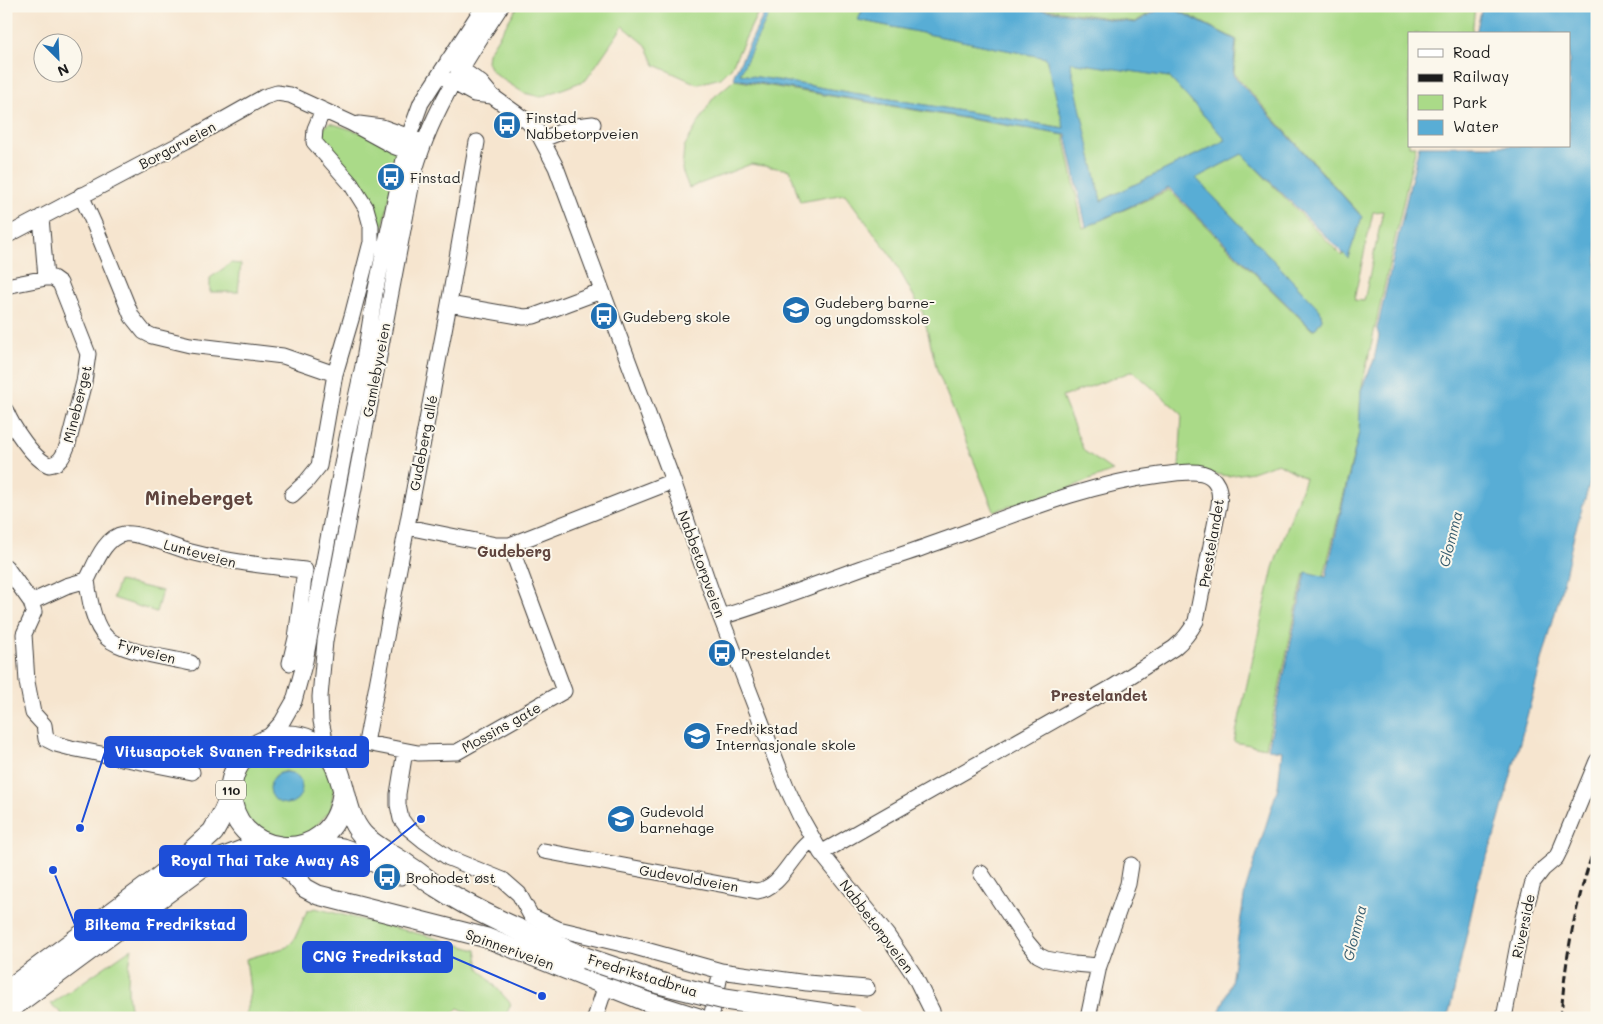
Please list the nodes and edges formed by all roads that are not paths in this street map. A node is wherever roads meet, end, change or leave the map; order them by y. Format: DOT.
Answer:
graph roads {
  1 [pos="484,6"];
  2 [pos="501,6"];
  3 [pos="454,64"];
  4 [pos="439,75"];
  5 [pos="454,83"];
  6 [pos="492,96"];
  7 [pos="323,110"];
  8 [pos="593,124"];
  9 [pos="543,139"];
  10 [pos="477,142"];
  11 [pos="415,146"];
  12 [pos="81,195"];
  13 [pos="41,217"];
  14 [pos="6,236"];
  15 [pos="46,278"];
  16 [pos="6,286"];
  17 [pos="601,291"];
  18 [pos="449,304"];
  19 [pos="335,374"];
  20 [pos="6,411"];
  21 [pos="673,481"];
  22 [pos="292,495"];
  23 [pos="406,527"];
  24 [pos="510,546"];
  25 [pos="6,567"];
  26 [pos="87,580"];
  27 [pos="31,602"];
  28 [pos="721,617"];
  29 [pos="191,663"];
  30 [pos="290,663"];
  31 [pos="266,740"];
  32 [pos="366,743"];
  33 [pos="404,751"];
  34 [pos="328,753"];
  35 [pos="1597,761"];
  36 [pos="192,772"];
  37 [pos="343,794"];
  38 [pos="231,796"];
  39 [pos="812,839"];
  40 [pos="268,844"];
  41 [pos="305,845"];
  42 [pos="544,851"];
  43 [pos="821,853"];
  44 [pos="1131,865"];
  45 [pos="981,873"];
  46 [pos="295,876"];
  47 [pos="440,889"];
  48 [pos="1099,966"];
  49 [pos="721,971"];
  50 [pos="606,985"];
  51 [pos="867,988"];
  52 [pos="6,992"];
  53 [pos="6,1011"];
  54 [pos="595,1018"];
  55 [pos="699,1018"];
  56 [pos="711,1018"];
  57 [pos="853,1018"];
  58 [pos="933,1018"];
  59 [pos="1088,1018"];
  60 [pos="1504,1018"];
  1 -- 3 [label="street, Gamlebyveien"];
  2 -- 3 [label="street, Gamlebyveien"];
  3 -- 4 [label="street, Gamlebyveien"];
  3 -- 5 [label="street, Gamlebyveien"];
  3 -- 6 [label="street, Nabbetorpveien"];
  4 -- 5 [label="street, Nabbetorpveien"];
  4 -- 11 [label="street, Gamlebyveien"];
  5 -- 6 [label="street, Nabbetorpveien"];
  5 -- 11 [label="street, Gamlebyveien"];
  6 -- 9 [label="street, Nabbetorpveien"];
  7 -- 11 [label="street, Borgarveien"];
  7 -- 12 [label="street, Borgarveien"];
  7 -- 19 [label="street"];
  8 -- 9 [label="street"];
  9 -- 17 [label="street, Nabbetorpveien"];
  10 -- 18 [label="street, Gudeberg allé"];
  11 -- 31 [label="street, Gamlebyveien"];
  11 -- 34 [label="street, Gamlebyveien"];
  12 -- 13 [label="street, Borgarveien"];
  12 -- 19 [label="street"];
  13 -- 14 [label="street, Borgarveien"];
  13 -- 15 [label="street"];
  15 -- 16 [label="street"];
  15 -- 20 [label="street, Mineberget"];
  17 -- 18 [label="street"];
  17 -- 21 [label="street, Nabbetorpveien"];
  18 -- 23 [label="street, Gudeberg allé"];
  19 -- 22 [label="street"];
  21 -- 24 [label="street"];
  21 -- 28 [label="street, Nabbetorpveien"];
  23 -- 24 [label="street"];
  23 -- 32 [label="street, Gudeberg allé"];
  24 -- 33 [label="street, Mossins gate"];
  25 -- 27 [label="street"];
  26 -- 27 [label="street"];
  26 -- 29 [label="street, Fyrveien"];
  26 -- 30 [label="street, Lunteveien"];
  27 -- 36 [label="street"];
  28 -- 39 [label="street, Nabbetorpveien"];
  28 -- 43 [label="street, Prestelandet"];
  31 -- 34 [label="highway, 110"];
  31 -- 38 [label="highway, 110"];
  32 -- 33 [label="street, Mossins gate"];
  33 -- 49 [label="street"];
  34 -- 37 [label="highway, 110"];
  35 -- 60 [label="street, Riverside"];
  37 -- 41 [label="highway, 110"];
  37 -- 47 [label="highway, 110"];
  38 -- 40 [label="highway, 110"];
  38 -- 52 [label="highway, 110"];
  39 -- 42 [label="street, Gudevoldveien"];
  39 -- 43 [label="street, Nabbetorpveien"];
  40 -- 41 [label="highway, 110"];
  40 -- 46 [label="main road, Spinneriveien"];
  40 -- 53 [label="highway, 110"];
  41 -- 46 [label="main road"];
  41 -- 47 [label="highway, 110"];
  43 -- 58 [label="street, Nabbetorpveien"];
  44 -- 48 [label="street"];
  45 -- 48 [label="street"];
  46 -- 50 [label="main road, Spinneriveien"];
  47 -- 57 [label="highway, Fredrikstadbrua / 110, bridge"];
  48 -- 59 [label="street"];
  49 -- 51 [label="street"];
  49 -- 56 [label="street"];
  50 -- 54 [label="street"];
  50 -- 55 [label="main road, Spinneriveien"];
}
